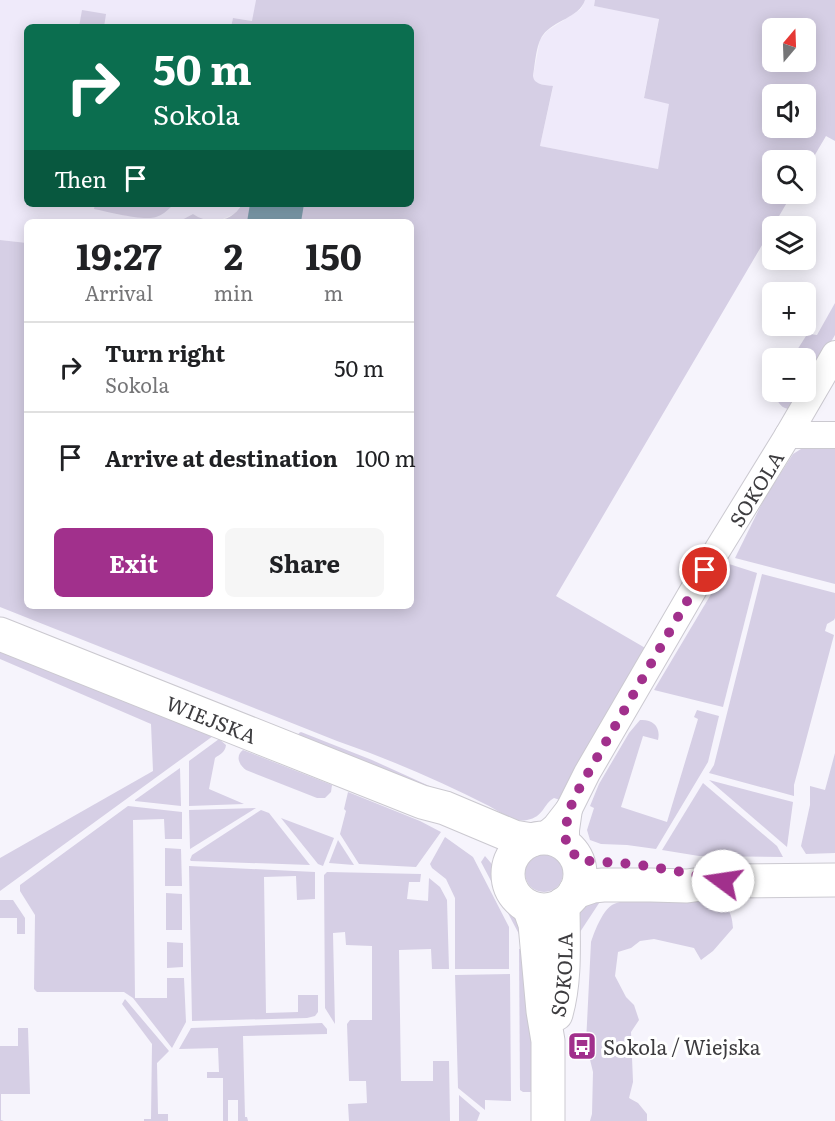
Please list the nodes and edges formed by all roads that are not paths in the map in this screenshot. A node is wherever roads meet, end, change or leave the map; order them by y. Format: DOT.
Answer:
graph roads {
  1 [pos="835,354"];
  2 [pos="788,435"];
  3 [pos="835,435"];
  4 [pos="0,634"];
  5 [pos="422,802"];
  6 [pos="554,846"];
  7 [pos="508,868"];
  8 [pos="835,880"];
  9 [pos="723,881"];
  10 [pos="569,898"];
  11 [pos="530,907"];
  12 [pos="548,1041"];
  13 [pos="549,1121"];
  1 -- 2 [label="street, SOKOLA"];
  2 -- 3 [label="street"];
  2 -- 6 [label="street, SOKOLA"];
  4 -- 5 [label="street, WIEJSKA"];
  5 -- 6 [label="street, WIEJSKA"];
  5 -- 7 [label="street, WIEJSKA"];
  6 -- 7 [label="street"];
  6 -- 9 [label="street, WIEJSKA"];
  6 -- 10 [label="street"];
  7 -- 11 [label="street"];
  8 -- 9 [label="street, WIEJSKA"];
  9 -- 10 [label="street, WIEJSKA"];
  10 -- 11 [label="street"];
  10 -- 12 [label="street, SOKOLA"];
  11 -- 12 [label="street, SOKOLA"];
  12 -- 13 [label="street, SOKOLA"];
}
